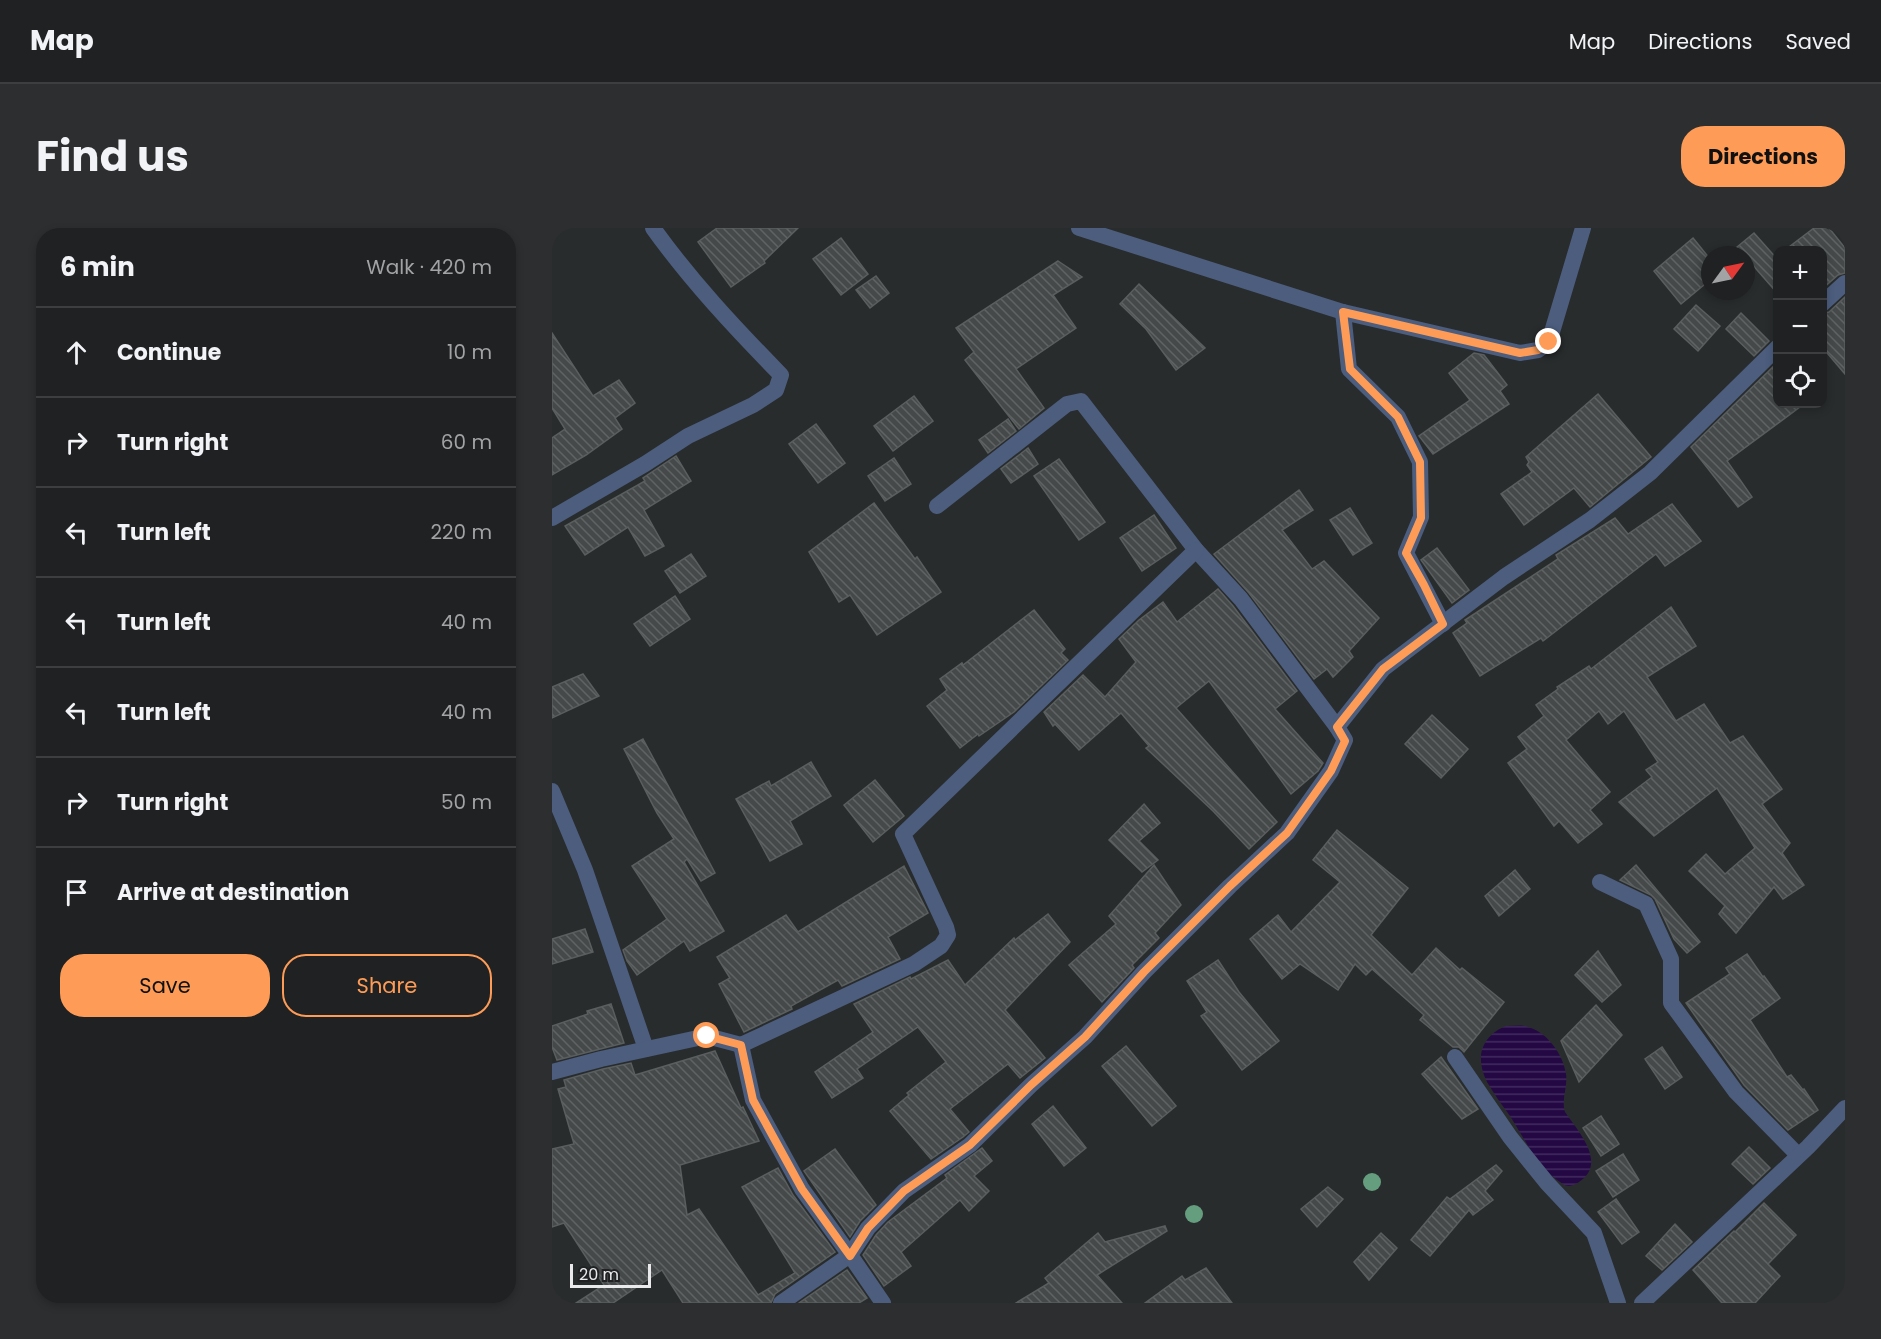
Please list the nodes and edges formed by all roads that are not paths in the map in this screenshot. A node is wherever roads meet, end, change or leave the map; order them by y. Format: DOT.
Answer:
graph roads {
  1 [pos="653,228"];
  2 [pos="1079,228"];
  3 [pos="1583,228"];
  4 [pos="1845,283"];
  5 [pos="1826,300"];
  6 [pos="1343,312"];
  7 [pos="1773,352"];
  8 [pos="937,506"];
  9 [pos="552,518"];
  10 [pos="1196,550"];
  11 [pos="1443,624"];
  12 [pos="1337,727"];
  13 [pos="552,791"];
  14 [pos="1600,882"];
  15 [pos="741,1045"];
  16 [pos="646,1049"];
  17 [pos="1455,1057"];
  18 [pos="552,1072"];
  19 [pos="1845,1108"];
  20 [pos="1798,1155"];
  21 [pos="850,1256"];
  22 [pos="781,1303"];
  23 [pos="883,1303"];
  24 [pos="1618,1303"];
  25 [pos="1642,1303"];
  1 -- 9 [label="street"];
  2 -- 6 [label="street"];
  3 -- 6 [label="street"];
  4 -- 5 [label="street"];
  6 -- 11 [label="street"];
  7 -- 11 [label="street"];
  8 -- 10 [label="street"];
  10 -- 12 [label="street"];
  10 -- 15 [label="street"];
  11 -- 12 [label="street"];
  12 -- 21 [label="street"];
  13 -- 16 [label="street"];
  14 -- 20 [label="street"];
  15 -- 16 [label="street"];
  15 -- 21 [label="street"];
  16 -- 18 [label="street"];
  17 -- 24 [label="street"];
  19 -- 20 [label="street"];
  20 -- 25 [label="street"];
  21 -- 22 [label="street"];
  21 -- 23 [label="street"];
}
